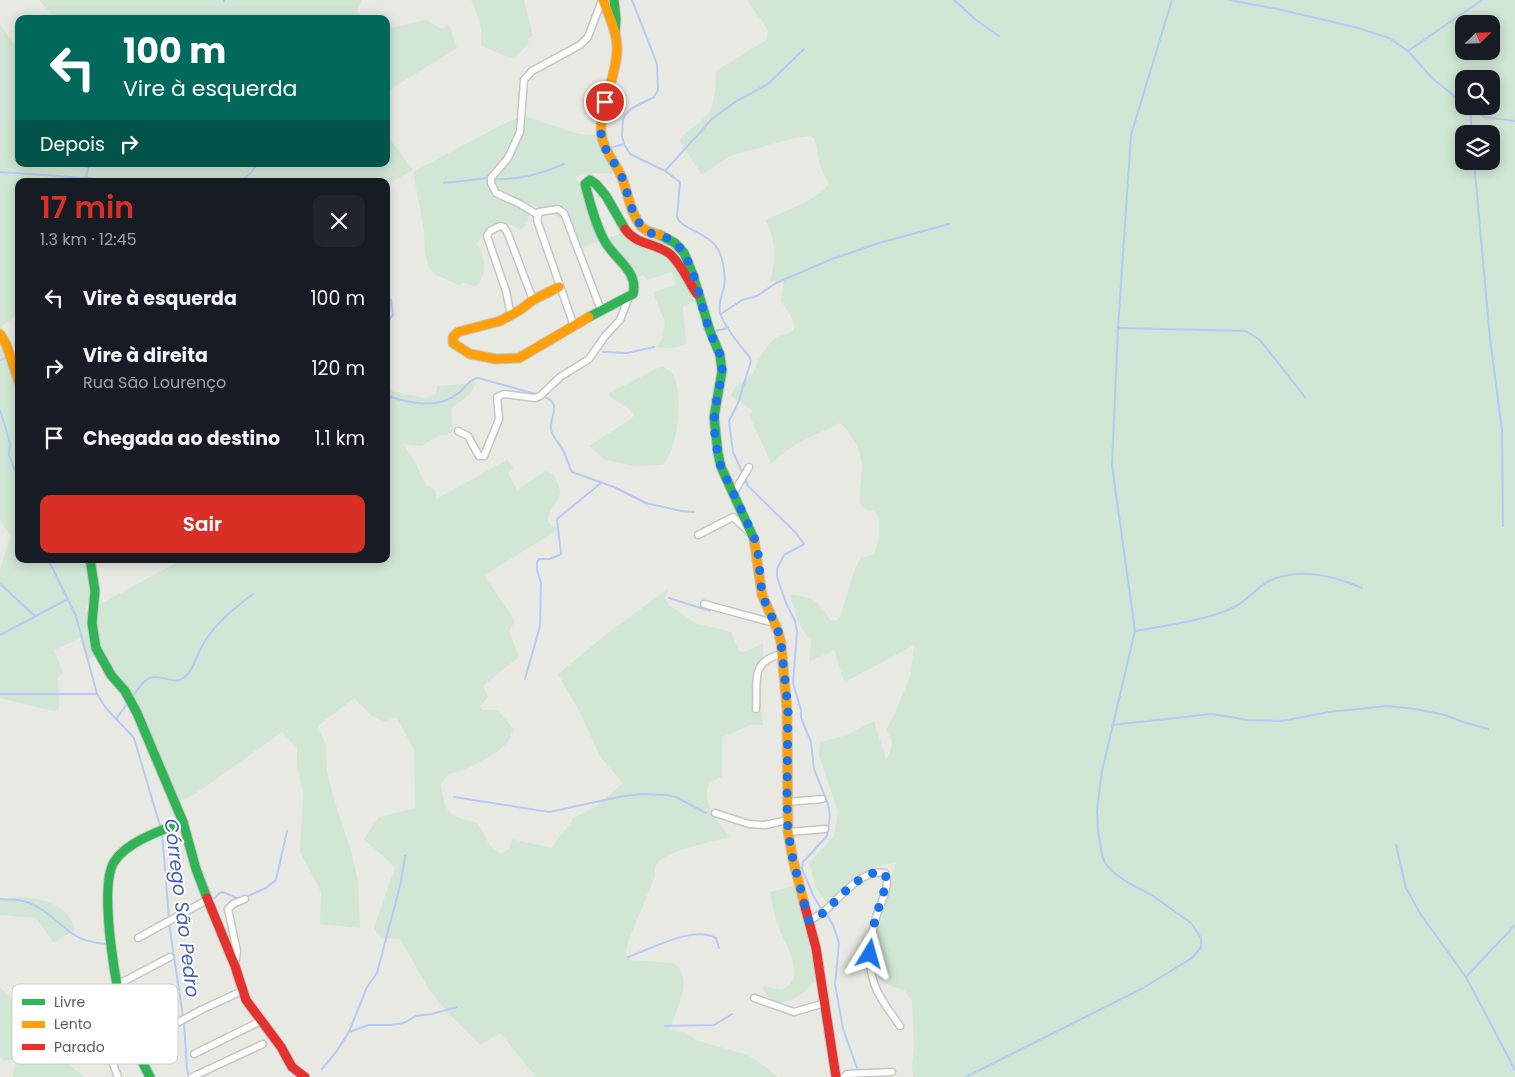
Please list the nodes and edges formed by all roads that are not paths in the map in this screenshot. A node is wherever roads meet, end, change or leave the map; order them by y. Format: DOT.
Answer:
graph roads {
  1 [pos="602,0"];
  2 [pos="614,0"];
  3 [pos="614,32"];
  4 [pos="538,214"];
  5 [pos="559,288"];
  6 [pos="629,297"];
  7 [pos="700,298"];
  8 [pos="533,300"];
  9 [pos="601,310"];
  10 [pos="510,316"];
  11 [pos="574,326"];
  12 [pos="0,334"];
  13 [pos="15,370"];
  14 [pos="458,431"];
  15 [pos="748,470"];
  16 [pos="734,492"];
  17 [pos="698,535"];
  18 [pos="754,537"];
  19 [pos="91,563"];
  20 [pos="704,604"];
  21 [pos="774,623"];
  22 [pos="782,654"];
  23 [pos="756,709"];
  24 [pos="822,799"];
  25 [pos="787,802"];
  26 [pos="715,813"];
  27 [pos="788,820"];
  28 [pos="182,822"];
  29 [pos="825,829"];
  30 [pos="788,832"];
  31 [pos="244,899"];
  32 [pos="207,900"];
  33 [pos="809,921"];
  34 [pos="138,938"];
  35 [pos="170,957"];
  36 [pos="235,966"];
  37 [pos="117,984"];
  38 [pos="119,984"];
  39 [pos="242,992"];
  40 [pos="754,998"];
  41 [pos="825,1003"];
  42 [pos="261,1021"];
  43 [pos="178,1022"];
  44 [pos="900,1026"];
  45 [pos="262,1044"];
  46 [pos="194,1054"];
  47 [pos="113,1064"];
  48 [pos="144,1064"];
  49 [pos="892,1072"];
  50 [pos="118,1077"];
  51 [pos="150,1077"];
  52 [pos="192,1077"];
  53 [pos="305,1077"];
  54 [pos="836,1077"];
  55 [pos="844,1077"];
  1 -- 3 [label="street"];
  1 -- 4 [label="street"];
  2 -- 3 [label="street"];
  3 -- 7 [label="street"];
  4 -- 5 [label="street"];
  4 -- 9 [label="street"];
  5 -- 8 [label="street"];
  5 -- 11 [label="street"];
  6 -- 7 [label="street"];
  6 -- 9 [label="street"];
  6 -- 14 [label="street"];
  7 -- 16 [label="street"];
  8 -- 10 [label="street"];
  8 -- 10 [label="street"];
  9 -- 11 [label="street"];
  10 -- 11 [label="street"];
  12 -- 13 [label="street"];
  15 -- 16 [label="street"];
  16 -- 18 [label="street"];
  17 -- 18 [label="street"];
  18 -- 21 [label="street"];
  19 -- 28 [label="street"];
  20 -- 21 [label="street"];
  21 -- 22 [label="street"];
  22 -- 23 [label="street"];
  22 -- 25 [label="street"];
  24 -- 25 [label="street"];
  25 -- 27 [label="street"];
  26 -- 27 [label="street"];
  27 -- 30 [label="street"];
  28 -- 32 [label="street"];
  28 -- 37 [label="street"];
  29 -- 30 [label="street"];
  30 -- 33 [label="street"];
  31 -- 36 [label="street"];
  32 -- 34 [label="street"];
  32 -- 36 [label="street"];
  33 -- 41 [label="street"];
  33 -- 44 [label="street"];
  35 -- 38 [label="street"];
  36 -- 39 [label="street"];
  39 -- 42 [label="street"];
  39 -- 43 [label="street"];
  40 -- 41 [label="street"];
  41 -- 54 [label="street"];
  42 -- 46 [label="street"];
  42 -- 53 [label="street"];
  45 -- 52 [label="street"];
  47 -- 50 [label="street"];
  48 -- 51 [label="street"];
  49 -- 55 [label="street"];
}
